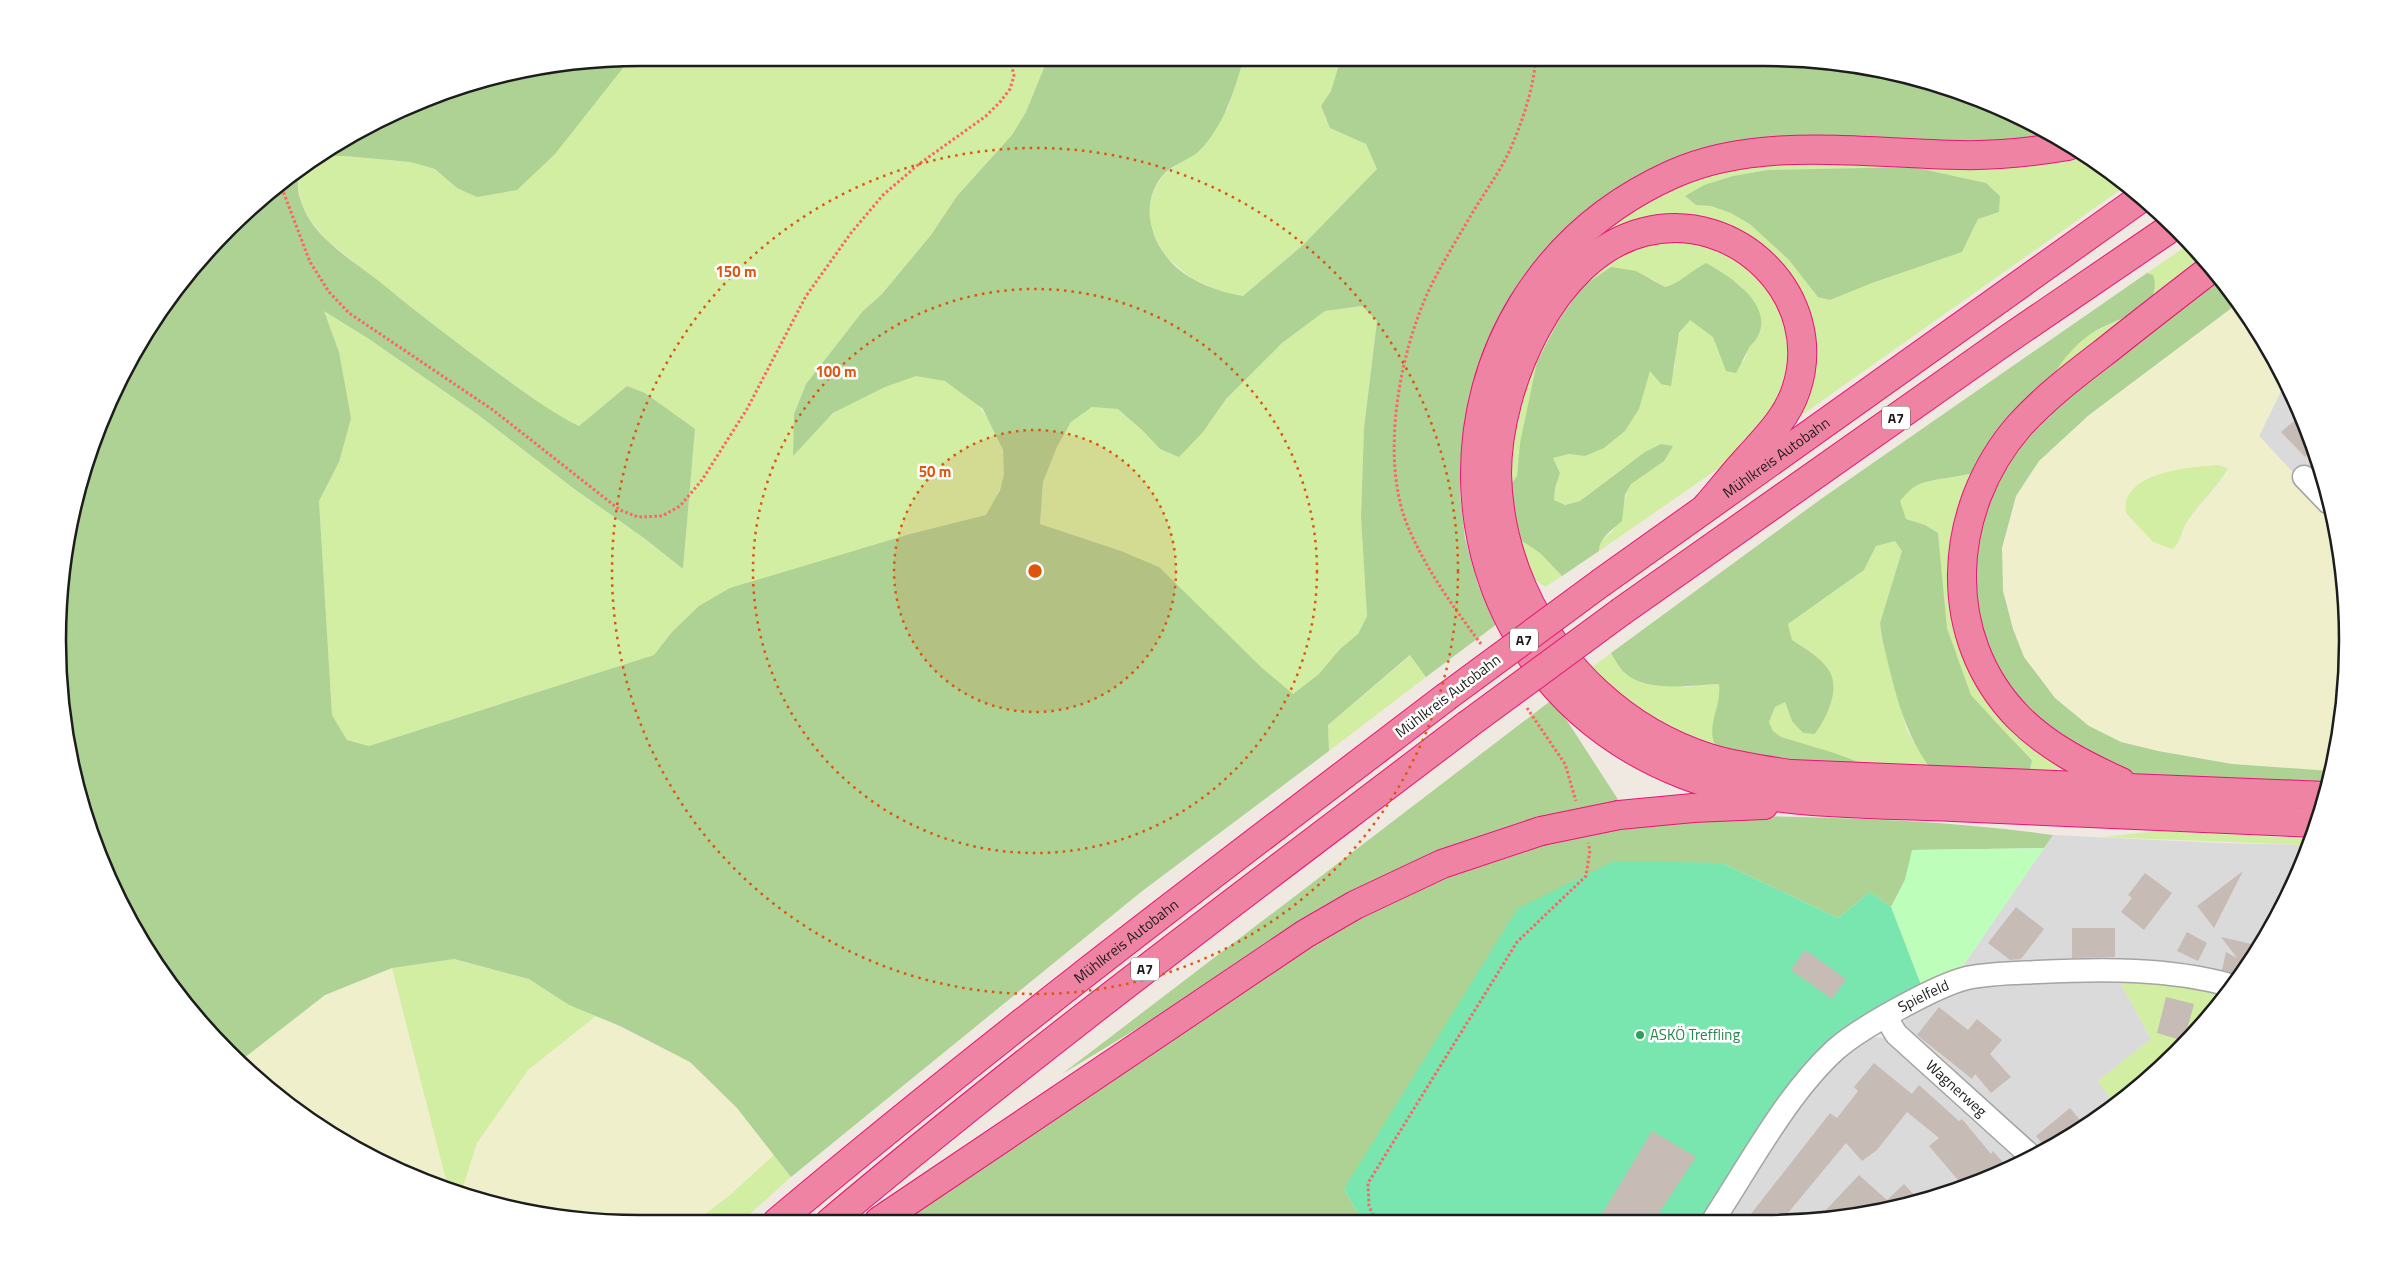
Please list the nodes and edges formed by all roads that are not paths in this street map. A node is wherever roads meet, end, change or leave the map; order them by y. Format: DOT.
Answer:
graph roads {
  1 [pos="2059,147"];
  2 [pos="2135,202"];
  3 [pos="2168,231"];
  4 [pos="2205,273"];
  5 [pos="2304,477"];
  6 [pos="2319,493"];
  7 [pos="1707,506"];
  8 [pos="2130,787"];
  9 [pos="2317,796"];
  10 [pos="1805,800"];
  11 [pos="2309,823"];
  12 [pos="2224,984"];
  13 [pos="1886,1017"];
  14 [pos="2026,1152"];
  15 [pos="785,1215"];
  16 [pos="839,1215"];
  17 [pos="888,1215"];
  18 [pos="1717,1215"];
  1 -- 10 [label="highway"];
  2 -- 7 [label="highway, Mühlkreis Autobahn / A7"];
  3 -- 16 [label="highway, A7, bridge"];
  4 -- 8 [label="highway"];
  5 -- 6 [label="street"];
  7 -- 8 [label="highway"];
  7 -- 15 [label="highway, Mühlkreis Autobahn / A7, bridge"];
  8 -- 9 [label="highway"];
  10 -- 11 [label="highway"];
  10 -- 17 [label="highway, bridge"];
  12 -- 13 [label="street, Spielfeld"];
  13 -- 14 [label="street, Wagnerweg"];
  13 -- 18 [label="street, Spielfeld"];
}
